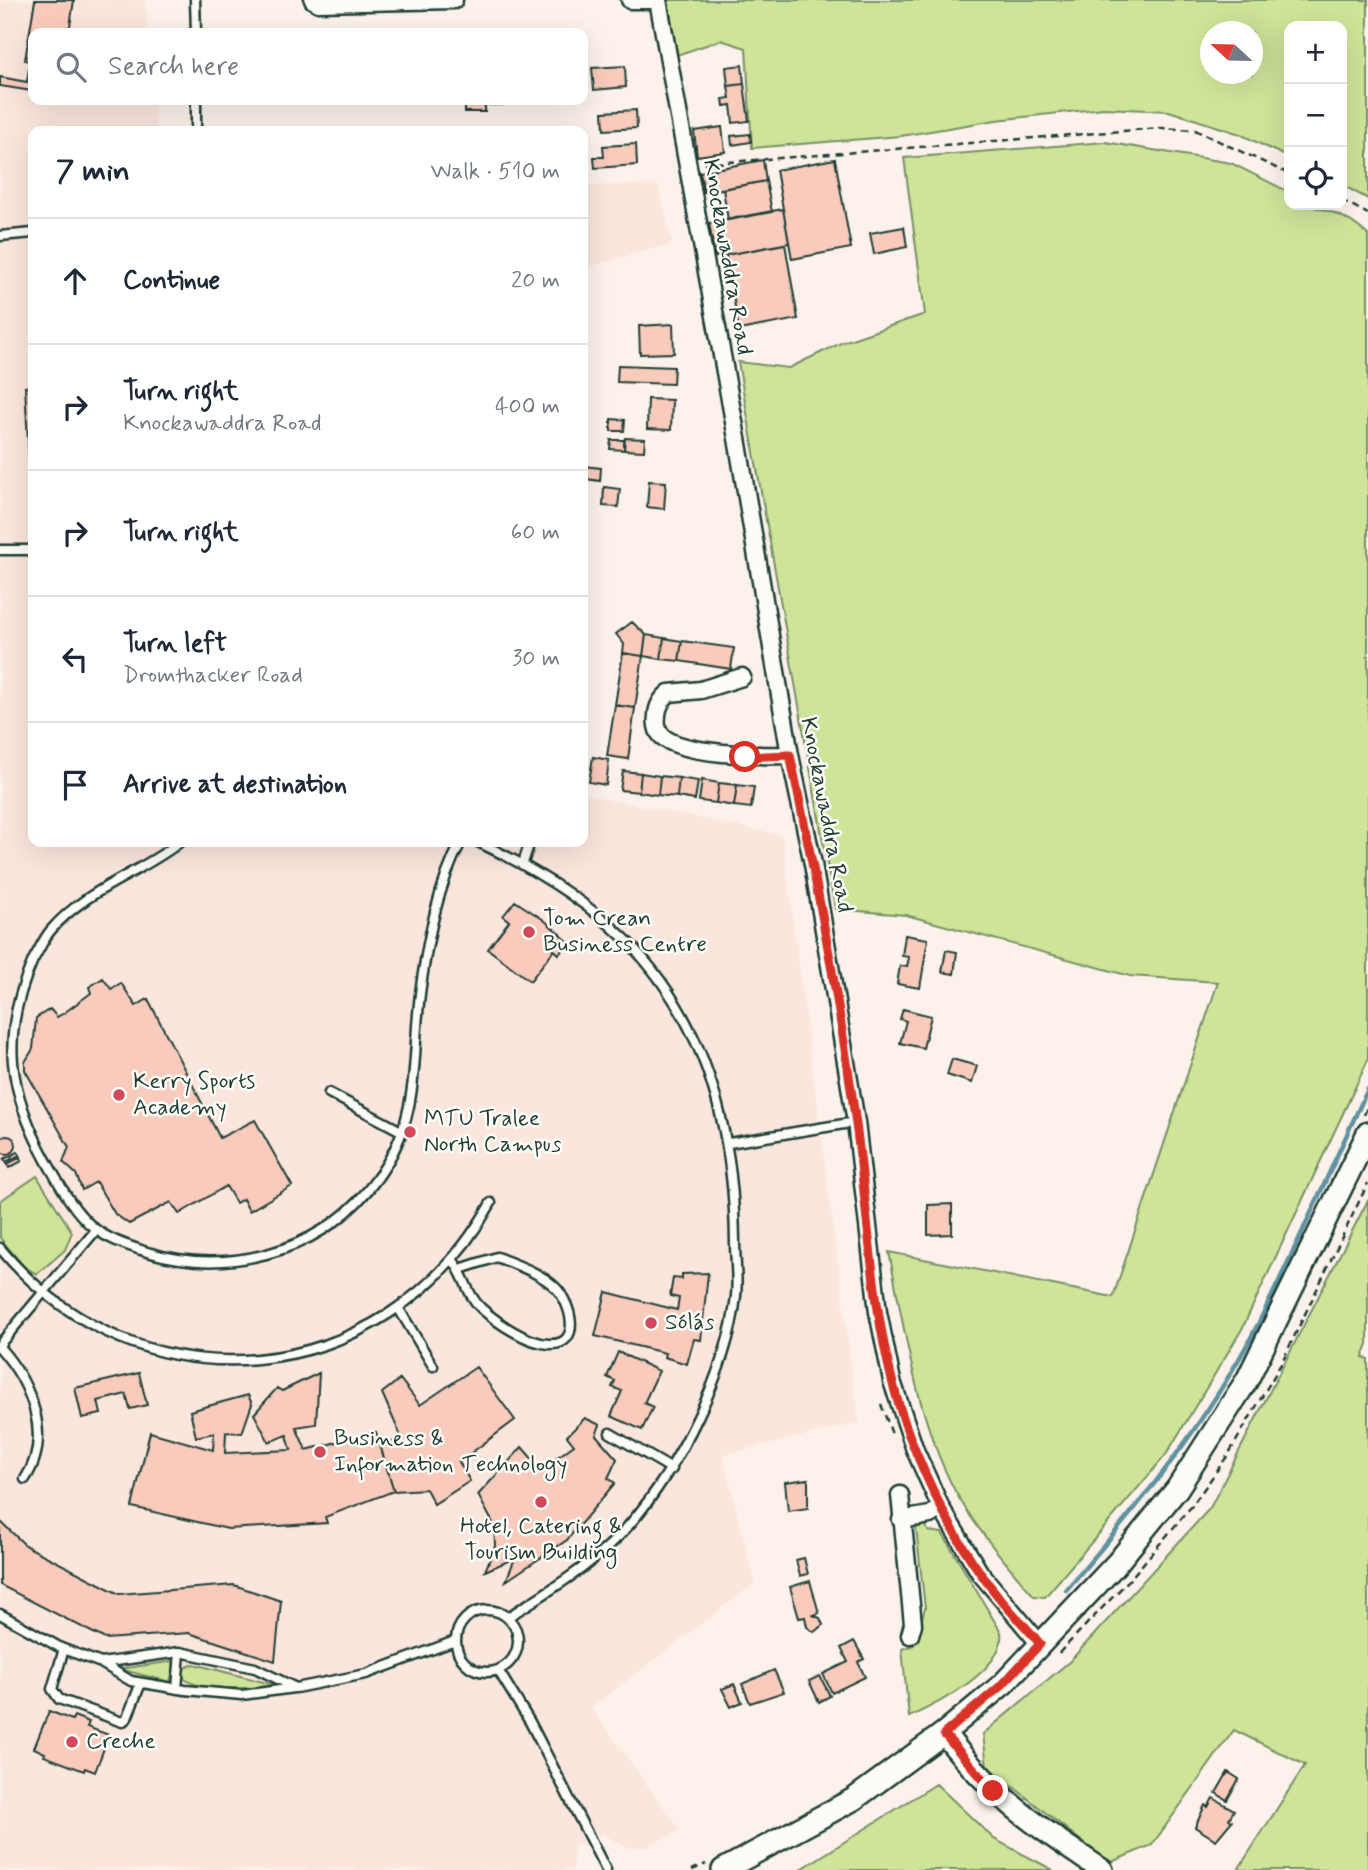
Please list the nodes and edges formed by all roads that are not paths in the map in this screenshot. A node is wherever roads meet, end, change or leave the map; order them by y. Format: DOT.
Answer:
graph roads {
  1 [pos="195,0"];
  2 [pos="313,0"];
  3 [pos="454,0"];
  4 [pos="630,0"];
  5 [pos="658,0"];
  6 [pos="196,28"];
  7 [pos="196,105"];
  8 [pos="196,126"];
  9 [pos="28,233"];
  10 [pos="0,236"];
  11 [pos="0,550"];
  12 [pos="28,550"];
  13 [pos="742,677"];
  14 [pos="790,755"];
  15 [pos="172,847"];
  16 [pos="458,847"];
  17 [pos="489,847"];
  18 [pos="528,847"];
  19 [pos="523,863"];
  20 [pos="329,1093"];
  21 [pos="856,1122"];
  22 [pos="1365,1125"];
  23 [pos="403,1132"];
  24 [pos="729,1143"];
  25 [pos="491,1203"];
  26 [pos="96,1230"];
  27 [pos="0,1248"];
  28 [pos="452,1259"];
  29 [pos="460,1269"];
  30 [pos="44,1294"];
  31 [pos="399,1309"];
  32 [pos="0,1346"];
  33 [pos="433,1366"];
  34 [pos="610,1433"];
  35 [pos="672,1469"];
  36 [pos="25,1479"];
  37 [pos="900,1496"];
  38 [pos="941,1508"];
  39 [pos="901,1520"];
  40 [pos="0,1614"];
  41 [pos="508,1617"];
  42 [pos="911,1635"];
  43 [pos="455,1642"];
  44 [pos="1040,1644"];
  45 [pos="64,1649"];
  46 [pos="180,1652"];
  47 [pos="101,1663"];
  48 [pos="499,1670"];
  49 [pos="141,1683"];
  50 [pos="296,1688"];
  51 [pos="177,1689"];
  52 [pos="944,1734"];
  53 [pos="606,1870"];
  54 [pos="723,1870"];
  55 [pos="1102,1870"];
  1 -- 6 [label="lane"];
  2 -- 3 [label="street"];
  4 -- 5 [label="street"];
  5 -- 14 [label="street, Knockawaddra Road"];
  7 -- 8 [label="lane"];
  9 -- 10 [label="lane"];
  11 -- 12 [label="lane"];
  13 -- 14 [label="street"];
  14 -- 21 [label="street, Knockawaddra Road"];
  15 -- 26 [label="lane"];
  16 -- 23 [label="lane"];
  17 -- 19 [label="lane"];
  18 -- 19 [label="lane"];
  19 -- 24 [label="lane"];
  20 -- 23 [label="lane"];
  21 -- 24 [label="lane"];
  21 -- 38 [label="street, Knockawaddra Road"];
  22 -- 44 [label="street"];
  23 -- 26 [label="lane"];
  24 -- 35 [label="lane"];
  25 -- 28 [label="lane"];
  26 -- 30 [label="lane"];
  27 -- 30 [label="lane"];
  28 -- 29 [label="lane"];
  28 -- 31 [label="lane"];
  29 -- 29 [label="lane"];
  30 -- 31 [label="lane"];
  30 -- 32 [label="lane"];
  31 -- 33 [label="lane"];
  32 -- 36 [label="lane"];
  34 -- 35 [label="lane"];
  35 -- 41 [label="lane"];
  37 -- 39 [label="street"];
  38 -- 39 [label="street"];
  38 -- 44 [label="street, Knockawaddra Road"];
  39 -- 42 [label="street"];
  40 -- 45 [label="lane"];
  41 -- 43 [label="lane"];
  41 -- 48 [label="lane"];
  43 -- 48 [label="lane"];
  43 -- 50 [label="lane"];
  44 -- 52 [label="street"];
  45 -- 47 [label="lane"];
  45 -- 49 [label="lane"];
  46 -- 47 [label="lane"];
  46 -- 50 [label="lane"];
  46 -- 51 [label="lane"];
  47 -- 49 [label="lane"];
  48 -- 53 [label="lane"];
  49 -- 51 [label="lane"];
  50 -- 51 [label="lane"];
  52 -- 54 [label="street"];
  52 -- 55 [label="street"];
}
